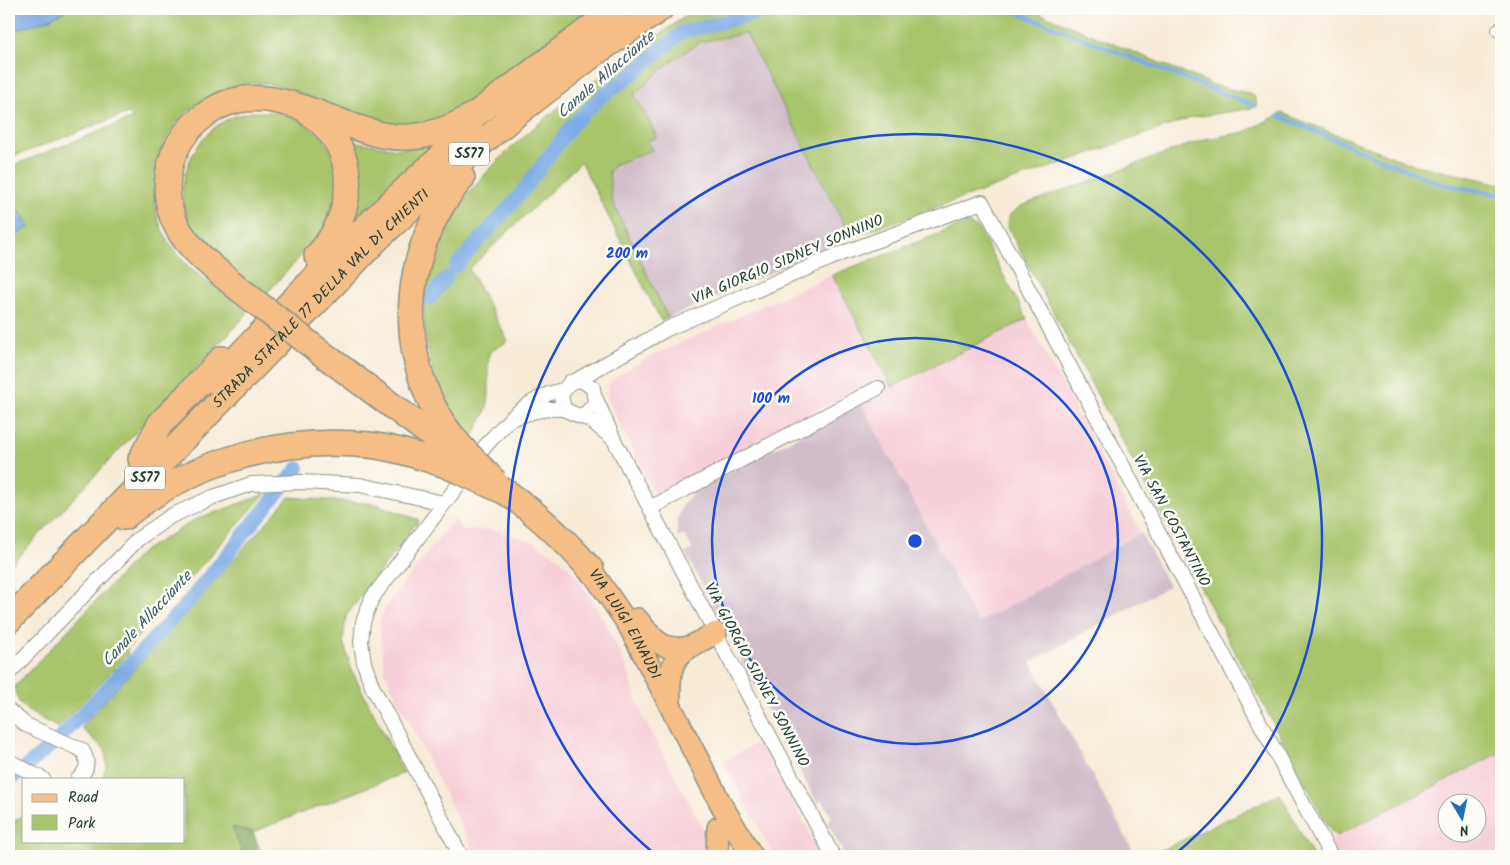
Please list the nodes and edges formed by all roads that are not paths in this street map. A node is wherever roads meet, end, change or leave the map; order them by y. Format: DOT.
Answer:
graph roads {
  1 [pos="616,9"];
  2 [pos="631,9"];
  3 [pos="660,9"];
  4 [pos="669,9"];
  5 [pos="300,108"];
  6 [pos="982,202"];
  7 [pos="612,360"];
  8 [pos="575,381"];
  9 [pos="878,388"];
  10 [pos="562,390"];
  11 [pos="595,394"];
  12 [pos="564,409"];
  13 [pos="579,416"];
  14 [pos="510,419"];
  15 [pos="614,440"];
  16 [pos="140,459"];
  17 [pos="461,460"];
  18 [pos="444,503"];
  19 [pos="650,508"];
  20 [pos="598,579"];
  21 [pos="9,595"];
  22 [pos="9,620"];
  23 [pos="716,633"];
  24 [pos="9,634"];
  25 [pos="689,647"];
  26 [pos="9,673"];
  27 [pos="670,705"];
  28 [pos="9,711"];
  29 [pos="12,763"];
  30 [pos="38,777"];
  31 [pos="79,778"];
  32 [pos="718,828"];
  33 [pos="461,856"];
  34 [pos="717,856"];
  35 [pos="735,856"];
  36 [pos="752,856"];
  37 [pos="833,856"];
  38 [pos="1330,856"];
  1 -- 5 [label="highway"];
  2 -- 16 [label="highway, STRADA STATALE 77 DELLA VAL DI CHIENTI / SS77"];
  3 -- 22 [label="highway, STRADA STATALE 77 DELLA VAL DI CHIENTI / SS77"];
  4 -- 17 [label="highway"];
  5 -- 16 [label="highway"];
  5 -- 17 [label="highway, bridge"];
  6 -- 7 [label="street, VIA GIORGIO SIDNEY SONNINO"];
  6 -- 38 [label="street, VIA SAN COSTANTINO"];
  7 -- 8 [label="street, VIA GIORGIO SIDNEY SONNINO"];
  7 -- 11 [label="street, VIA GIORGIO SIDNEY SONNINO"];
  8 -- 10 [label="street, VIA GIORGIO SIDNEY SONNINO"];
  8 -- 11 [label="street"];
  9 -- 19 [label="street"];
  10 -- 12 [label="street"];
  10 -- 14 [label="street, VIA GIORGIO SIDNEY SONNINO"];
  11 -- 13 [label="street, VIA GIORGIO SIDNEY SONNINO"];
  11 -- 15 [label="street, VIA GIORGIO SIDNEY SONNINO"];
  12 -- 13 [label="street, VIA GIORGIO SIDNEY SONNINO"];
  12 -- 14 [label="street, VIA GIORGIO SIDNEY SONNINO"];
  13 -- 15 [label="street, VIA GIORGIO SIDNEY SONNINO"];
  14 -- 17 [label="street, VIA GIORGIO SIDNEY SONNINO"];
  15 -- 19 [label="street, VIA GIORGIO SIDNEY SONNINO"];
  16 -- 21 [label="highway, STRADA STATALE 77 DELLA VAL DI CHIENTI / SS77"];
  17 -- 18 [label="street, VIA GIORGIO SIDNEY SONNINO"];
  17 -- 20 [label="highway, bridge"];
  17 -- 24 [label="highway"];
  18 -- 26 [label="street"];
  18 -- 33 [label="street, VIA GIORGIO SIDNEY SONNINO"];
  19 -- 23 [label="street, VIA GIORGIO SIDNEY SONNINO"];
  20 -- 25 [label="main road"];
  20 -- 27 [label="main road, VIA LUIGI EINAUDI"];
  20 -- 32 [label="main road, VIA LUIGI EINAUDI"];
  23 -- 25 [label="main road"];
  23 -- 37 [label="street, VIA GIORGIO SIDNEY SONNINO"];
  25 -- 27 [label="main road"];
  27 -- 36 [label="main road, VIA LUIGI EINAUDI"];
  28 -- 31 [label="street"];
  29 -- 30 [label="street"];
  32 -- 34 [label="main road"];
  32 -- 35 [label="main road, VIA LUIGI EINAUDI"];
}
